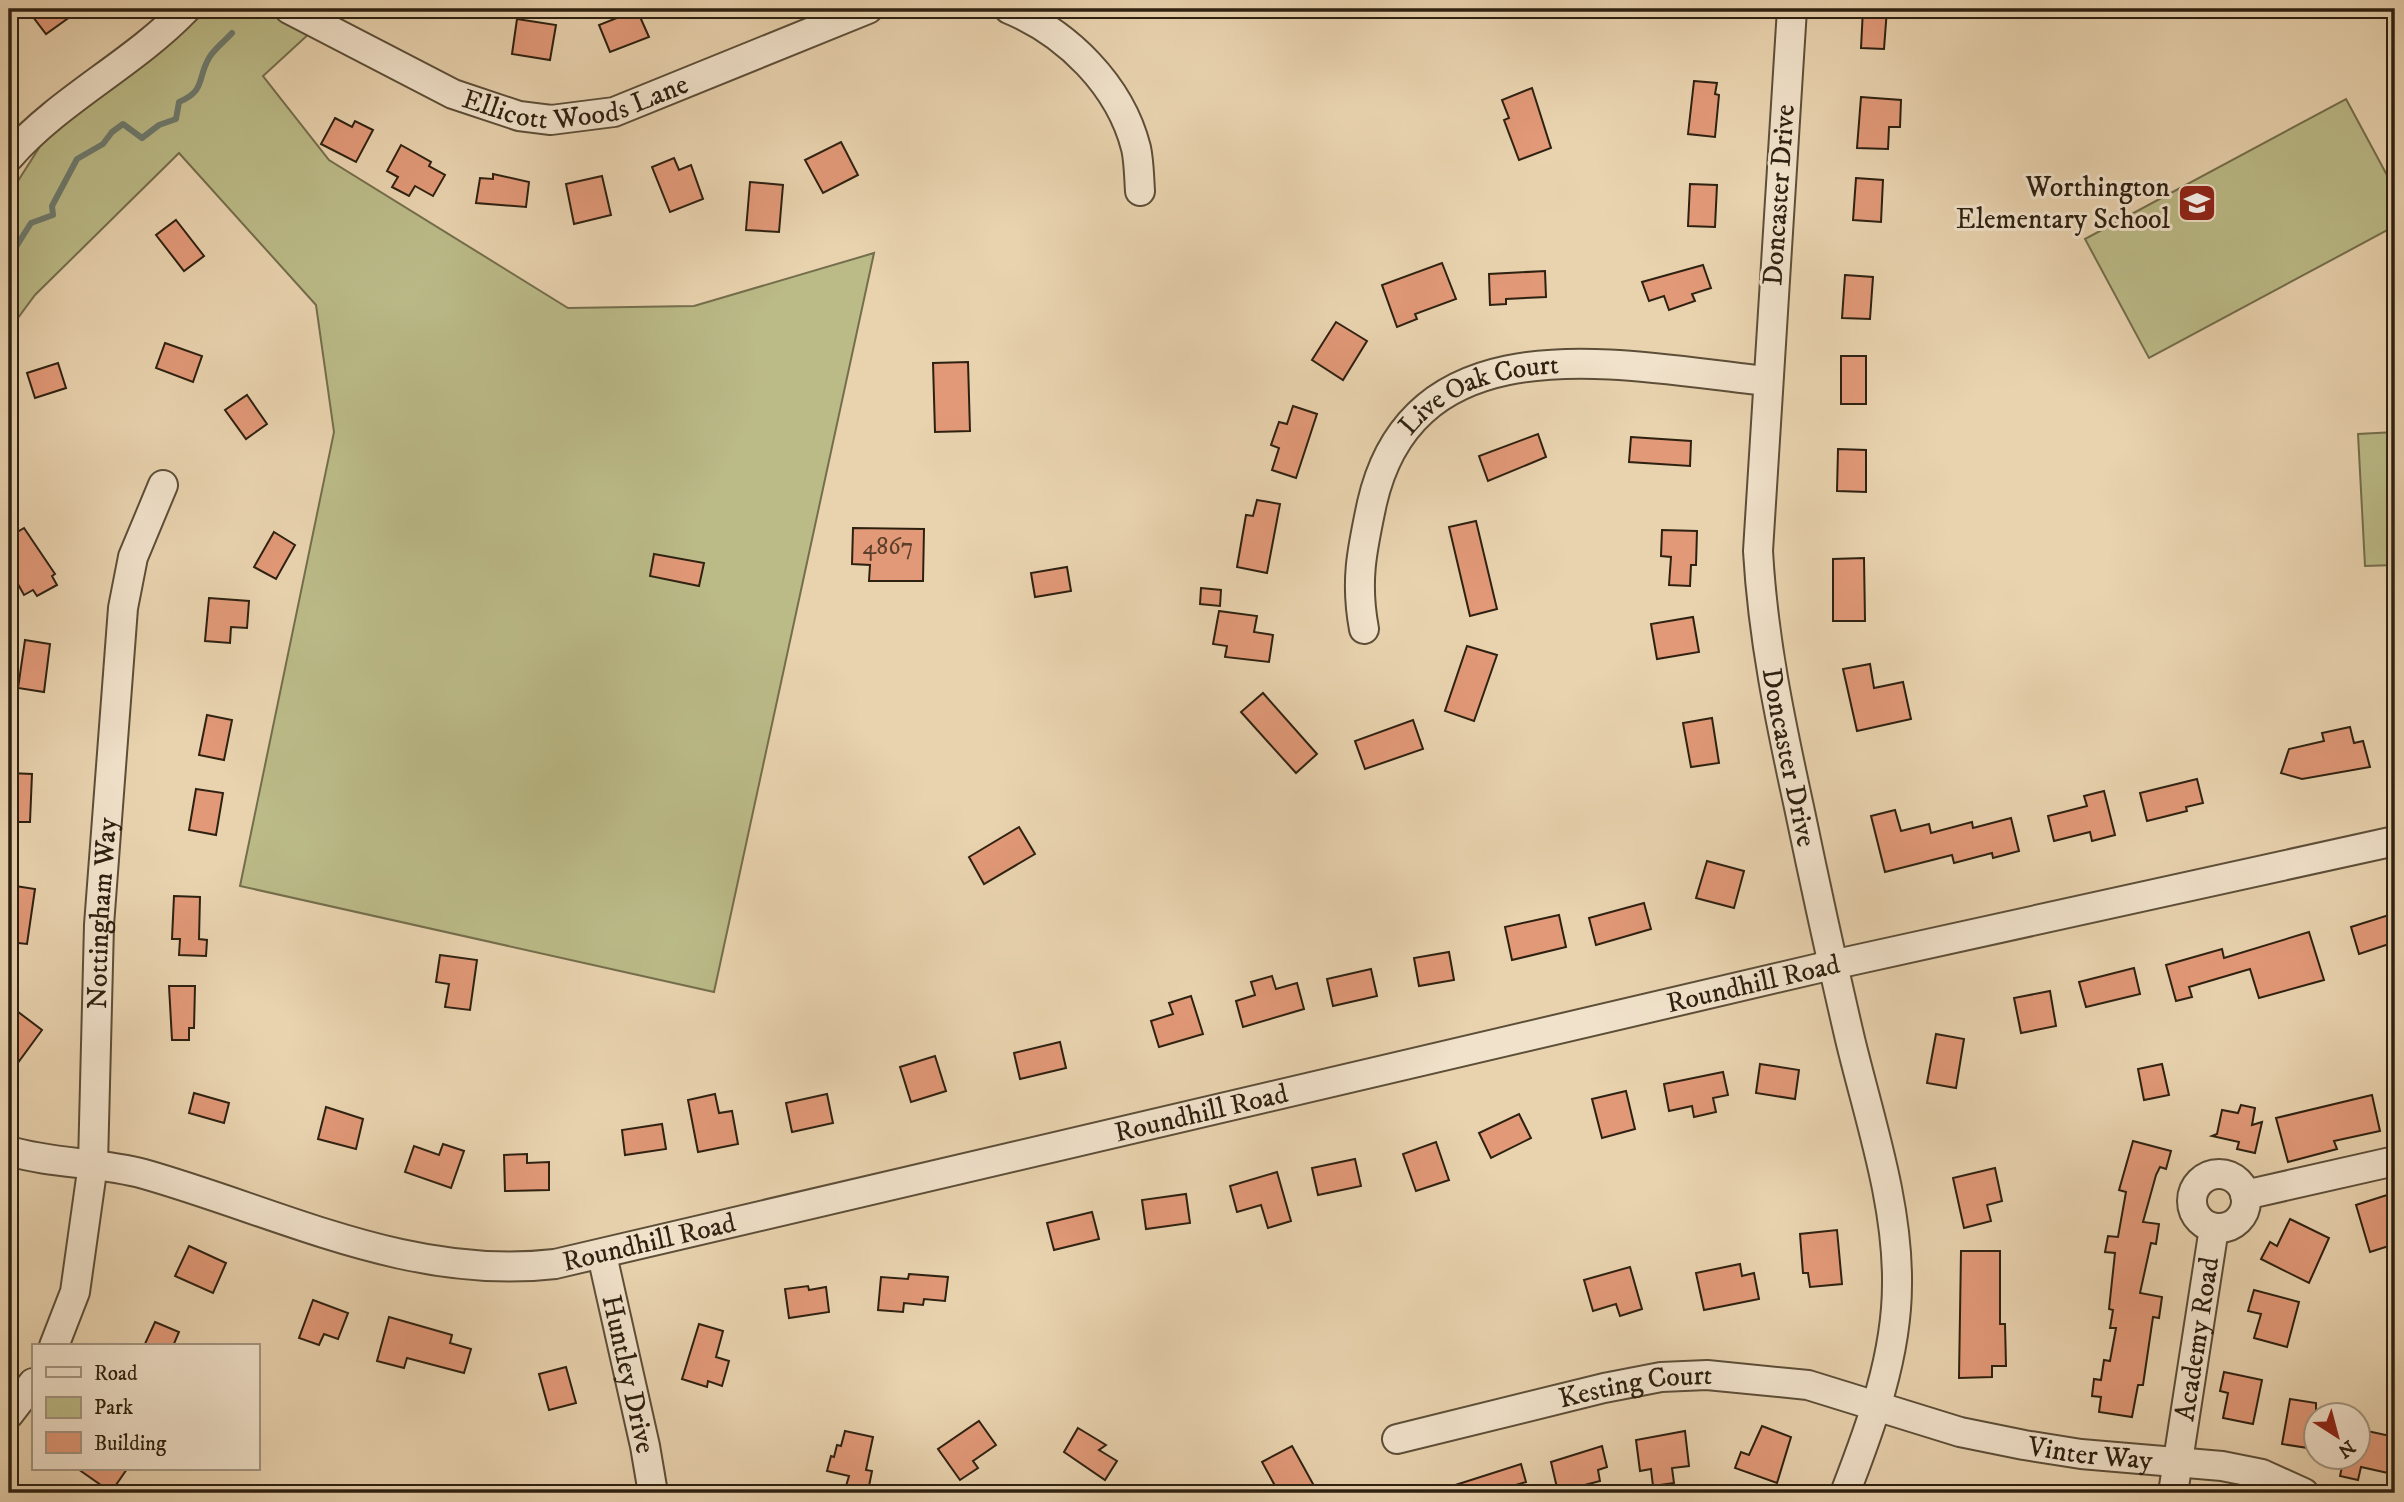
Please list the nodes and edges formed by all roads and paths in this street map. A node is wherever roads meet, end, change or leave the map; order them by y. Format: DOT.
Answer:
graph roads {
  1 [pos="186,9"];
  2 [pos="289,9"];
  3 [pos="868,9"];
  4 [pos="1009,9"];
  5 [pos="1792,9"];
  6 [pos="9,157"];
  7 [pos="1140,191"];
  8 [pos="1767,381"];
  9 [pos="163,485"];
  10 [pos="1364,629"];
  11 [pos="2395,841"];
  12 [pos="1832,965"];
  13 [pos="9,1151"];
  14 [pos="2395,1161"];
  15 [pos="93,1164"];
  16 [pos="2245,1195"];
  17 [pos="2214,1228"];
  18 [pos="602,1255"];
  19 [pos="55,1344"];
  20 [pos="32,1384"];
  21 [pos="1877,1405"];
  22 [pos="9,1414"];
  23 [pos="1397,1439"];
  24 [pos="2178,1462"];
  25 [pos="653,1493"];
  26 [pos="1845,1493"];
  27 [pos="2173,1493"];
  28 [pos="2304,1493"];
  1 -- 6 [label="street"];
  2 -- 3 [label="street, Ellicott Woods Lane"];
  4 -- 7 [label="street"];
  5 -- 8 [label="street, Doncaster Drive"];
  8 -- 10 [label="street, Live Oak Court"];
  8 -- 12 [label="street, Doncaster Drive"];
  9 -- 15 [label="street, Nottingham Way"];
  11 -- 12 [label="street, Roundhill Road"];
  12 -- 18 [label="street, Roundhill Road"];
  12 -- 21 [label="street, Doncaster Drive"];
  13 -- 15 [label="street, Roundhill Road"];
  14 -- 16 [label="street"];
  15 -- 18 [label="street, Roundhill Road"];
  15 -- 19 [label="street, Nottingham Way"];
  16 -- 17 [label="street, Academy Road"];
  16 -- 17 [label="street, Academy Road"];
  17 -- 24 [label="street, Academy Road"];
  18 -- 25 [label="street, Huntley Drive"];
  20 -- 22 [label="street"];
  21 -- 23 [label="street, Kesting Court"];
  21 -- 24 [label="street, Vinter Way"];
  21 -- 26 [label="street, Doncaster Drive"];
  24 -- 27 [label="street, Academy Road"];
  24 -- 28 [label="street, Vinter Way"];
}
